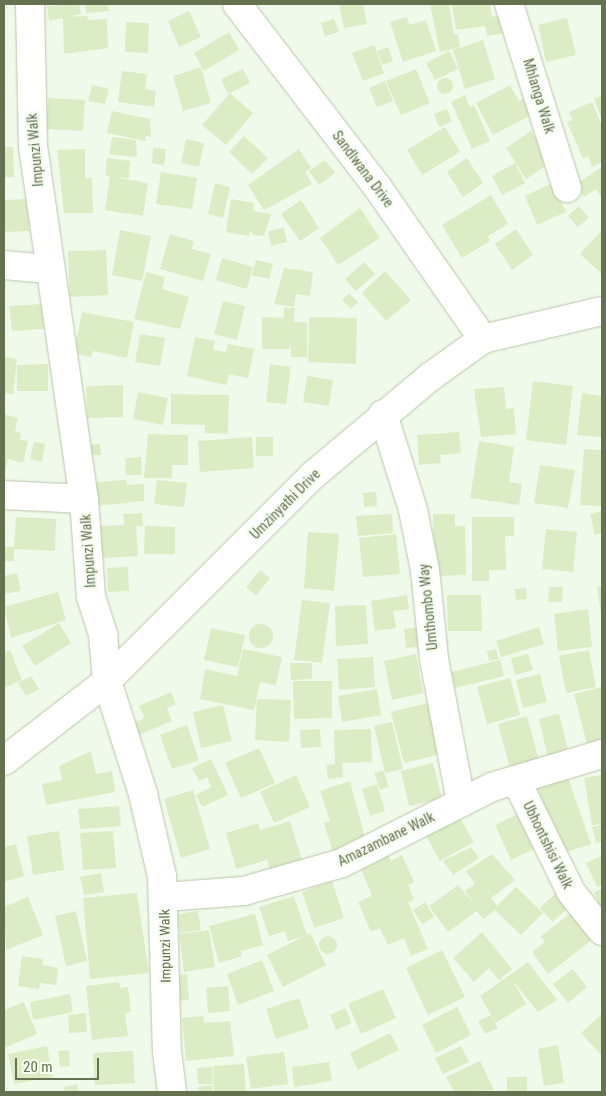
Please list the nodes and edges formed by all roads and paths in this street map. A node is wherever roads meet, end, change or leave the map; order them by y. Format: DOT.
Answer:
graph roads {
  1 [pos="30,4"];
  2 [pos="509,4"];
  3 [pos="243,5"];
  4 [pos="567,188"];
  5 [pos="4,265"];
  6 [pos="48,269"];
  7 [pos="602,311"];
  8 [pos="483,339"];
  9 [pos="383,414"];
  10 [pos="4,495"];
  11 [pos="84,499"];
  12 [pos="108,682"];
  13 [pos="602,754"];
  14 [pos="4,761"];
  15 [pos="516,780"];
  16 [pos="461,802"];
  17 [pos="164,897"];
  18 [pos="602,931"];
  19 [pos="172,1092"];
  1 -- 6 [label="street, Impunzi Walk"];
  2 -- 4 [label="street, Mhlanga Walk"];
  3 -- 8 [label="street, Sandlwana Drive"];
  5 -- 6 [label="street"];
  6 -- 11 [label="street, Impunzi Walk"];
  7 -- 8 [label="street, Umzinyathi Drive"];
  8 -- 9 [label="street, Umzinyathi Drive"];
  9 -- 12 [label="street, Umzinyathi Drive"];
  9 -- 16 [label="street, Umthombo Way"];
  10 -- 11 [label="street"];
  11 -- 12 [label="street, Impunzi Walk"];
  12 -- 14 [label="street, Umzinyathi Drive"];
  12 -- 17 [label="street, Impunzi Walk"];
  13 -- 15 [label="street, Amazambane Walk"];
  15 -- 16 [label="street, Amazambane Walk"];
  15 -- 18 [label="street, Ubhontshisi Walk"];
  16 -- 17 [label="street, Amazambane Walk"];
  17 -- 19 [label="street, Impunzi Walk"];
}
